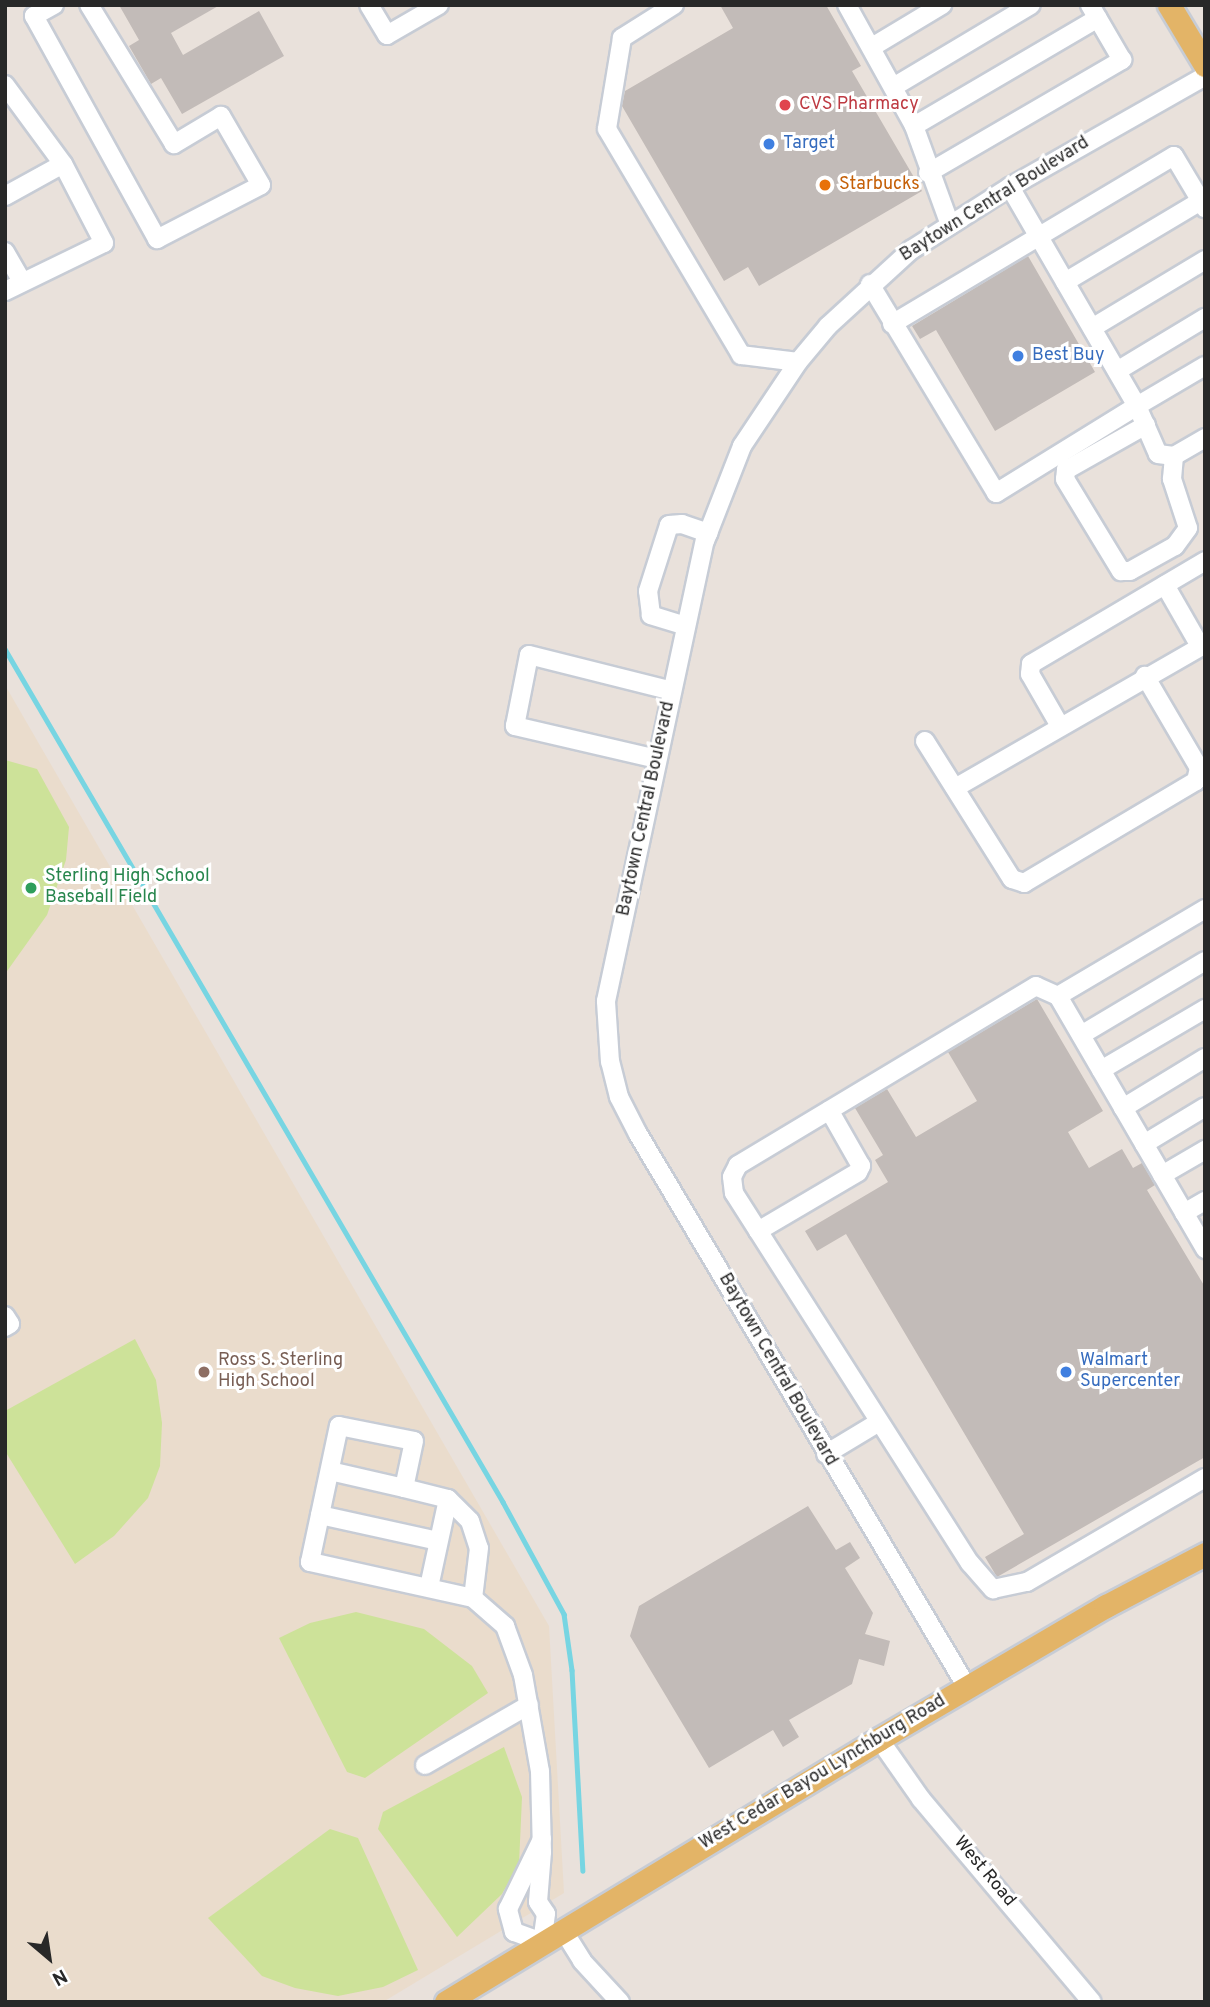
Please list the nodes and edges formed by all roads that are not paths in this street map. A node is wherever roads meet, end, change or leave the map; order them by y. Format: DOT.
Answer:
graph roads {
  1 [pos="54,5"];
  2 [pos="89,5"];
  3 [pos="369,5"];
  4 [pos="439,5"];
  5 [pos="674,5"];
  6 [pos="847,5"];
  7 [pos="942,5"];
  8 [pos="1031,5"];
  9 [pos="1169,5"];
  10 [pos="1094,12"];
  11 [pos="872,47"];
  12 [pos="1205,65"];
  13 [pos="1205,76"];
  14 [pos="5,85"];
  15 [pos="895,86"];
  16 [pos="914,126"];
  17 [pos="63,164"];
  18 [pos="928,173"];
  19 [pos="1010,187"];
  20 [pos="5,196"];
  21 [pos="1203,204"];
  22 [pos="950,225"];
  23 [pos="1037,236"];
  24 [pos="5,252"];
  25 [pos="1205,260"];
  26 [pos="22,282"];
  27 [pos="1065,282"];
  28 [pos="870,284"];
  29 [pos="5,291"];
  30 [pos="1205,318"];
  31 [pos="892,324"];
  32 [pos="1092,328"];
  33 [pos="798,362"];
  34 [pos="1205,366"];
  35 [pos="1116,371"];
  36 [pos="1137,406"];
  37 [pos="1146,425"];
  38 [pos="1205,438"];
  39 [pos="1174,456"];
  40 [pos="708,533"];
  41 [pos="1205,561"];
  42 [pos="1165,585"];
  43 [pos="686,626"];
  44 [pos="1203,645"];
  45 [pos="1145,676"];
  46 [pos="672,691"];
  47 [pos="1060,726"];
  48 [pos="925,741"];
  49 [pos="657,759"];
  50 [pos="955,788"];
  51 [pos="1205,909"];
  52 [pos="1205,961"];
  53 [pos="1058,996"];
  54 [pos="1205,1009"];
  55 [pos="1081,1035"];
  56 [pos="1205,1058"];
  57 [pos="1101,1070"];
  58 [pos="1205,1107"];
  59 [pos="1123,1108"];
  60 [pos="829,1110"];
  61 [pos="1144,1144"];
  62 [pos="1205,1150"];
  63 [pos="1162,1175"];
  64 [pos="1205,1201"];
  65 [pos="1184,1213"];
  66 [pos="758,1231"];
  67 [pos="1205,1249"];
  68 [pos="5,1316"];
  69 [pos="5,1327"];
  70 [pos="879,1422"];
  71 [pos="826,1454"];
  72 [pos="330,1471"];
  73 [pos="1205,1478"];
  74 [pos="404,1488"];
  75 [pos="448,1499"];
  76 [pos="320,1515"];
  77 [pos="438,1541"];
  78 [pos="1205,1554"];
  79 [pos="429,1587"];
  80 [pos="473,1598"];
  81 [pos="967,1687"];
  82 [pos="529,1705"];
  83 [pos="879,1739"];
  84 [pos="425,1765"];
  85 [pos="542,1839"];
  86 [pos="563,1930"];
  87 [pos="542,1942"];
  88 [pos="446,2002"];
  89 [pos="620,2002"];
  90 [pos="1092,2002"];
  1 -- 2 [label="street"];
  3 -- 4 [label="street"];
  5 -- 33 [label="street"];
  6 -- 11 [label="street"];
  7 -- 11 [label="street"];
  8 -- 15 [label="street"];
  9 -- 12 [label="main road"];
  10 -- 16 [label="street"];
  10 -- 18 [label="street"];
  11 -- 15 [label="street"];
  13 -- 19 [label="street, Baytown Central Boulevard"];
  14 -- 17 [label="street"];
  15 -- 16 [label="street"];
  16 -- 18 [label="street"];
  17 -- 20 [label="street"];
  17 -- 26 [label="street"];
  18 -- 22 [label="street"];
  19 -- 22 [label="street, Baytown Central Boulevard"];
  19 -- 23 [label="street"];
  21 -- 23 [label="street"];
  21 -- 27 [label="street"];
  22 -- 28 [label="street, Baytown Central Boulevard"];
  23 -- 27 [label="street"];
  23 -- 31 [label="street"];
  24 -- 26 [label="street"];
  25 -- 32 [label="street"];
  26 -- 29 [label="street"];
  27 -- 32 [label="street"];
  28 -- 31 [label="street"];
  28 -- 33 [label="street, Baytown Central Boulevard"];
  30 -- 35 [label="street"];
  31 -- 36 [label="street"];
  32 -- 35 [label="street"];
  33 -- 40 [label="street, Baytown Central Boulevard"];
  34 -- 36 [label="street"];
  35 -- 36 [label="street"];
  36 -- 37 [label="street"];
  37 -- 39 [label="street"];
  37 -- 39 [label="street"];
  38 -- 39 [label="street"];
  40 -- 43 [label="street, Baytown Central Boulevard"];
  40 -- 43 [label="street"];
  41 -- 42 [label="street"];
  42 -- 44 [label="street"];
  42 -- 47 [label="street"];
  43 -- 46 [label="street, Baytown Central Boulevard"];
  44 -- 45 [label="street"];
  45 -- 47 [label="street"];
  45 -- 50 [label="street"];
  46 -- 49 [label="street, Baytown Central Boulevard"];
  46 -- 49 [label="street"];
  47 -- 50 [label="street"];
  48 -- 50 [label="street"];
  49 -- 71 [label="street, Baytown Central Boulevard"];
  51 -- 53 [label="street"];
  52 -- 55 [label="street"];
  53 -- 55 [label="street"];
  53 -- 60 [label="street"];
  54 -- 57 [label="street"];
  55 -- 57 [label="street"];
  56 -- 59 [label="street"];
  57 -- 59 [label="street"];
  58 -- 61 [label="street"];
  59 -- 61 [label="street"];
  60 -- 66 [label="street"];
  60 -- 66 [label="street"];
  61 -- 63 [label="street"];
  62 -- 63 [label="street"];
  63 -- 65 [label="street"];
  64 -- 65 [label="street"];
  65 -- 67 [label="street"];
  66 -- 70 [label="street"];
  68 -- 69 [label="street"];
  70 -- 71 [label="street"];
  70 -- 73 [label="street"];
  71 -- 81 [label="street, Baytown Central Boulevard"];
  72 -- 74 [label="street"];
  72 -- 74 [label="street"];
  72 -- 76 [label="street"];
  74 -- 75 [label="street"];
  75 -- 77 [label="street"];
  75 -- 80 [label="street"];
  76 -- 77 [label="street"];
  76 -- 79 [label="street"];
  77 -- 79 [label="street"];
  78 -- 81 [label="main road, West Cedar Bayou Lynchburg Road"];
  79 -- 80 [label="street"];
  80 -- 82 [label="street"];
  81 -- 83 [label="main road, West Cedar Bayou Lynchburg Road"];
  82 -- 84 [label="street"];
  82 -- 85 [label="street"];
  83 -- 86 [label="main road, West Cedar Bayou Lynchburg Road"];
  83 -- 90 [label="street, West Road"];
  85 -- 87 [label="street"];
  85 -- 87 [label="street"];
  86 -- 87 [label="main road, West Cedar Bayou Lynchburg Road"];
  86 -- 89 [label="street"];
  87 -- 88 [label="main road, West Cedar Bayou Lynchburg Road"];
}
